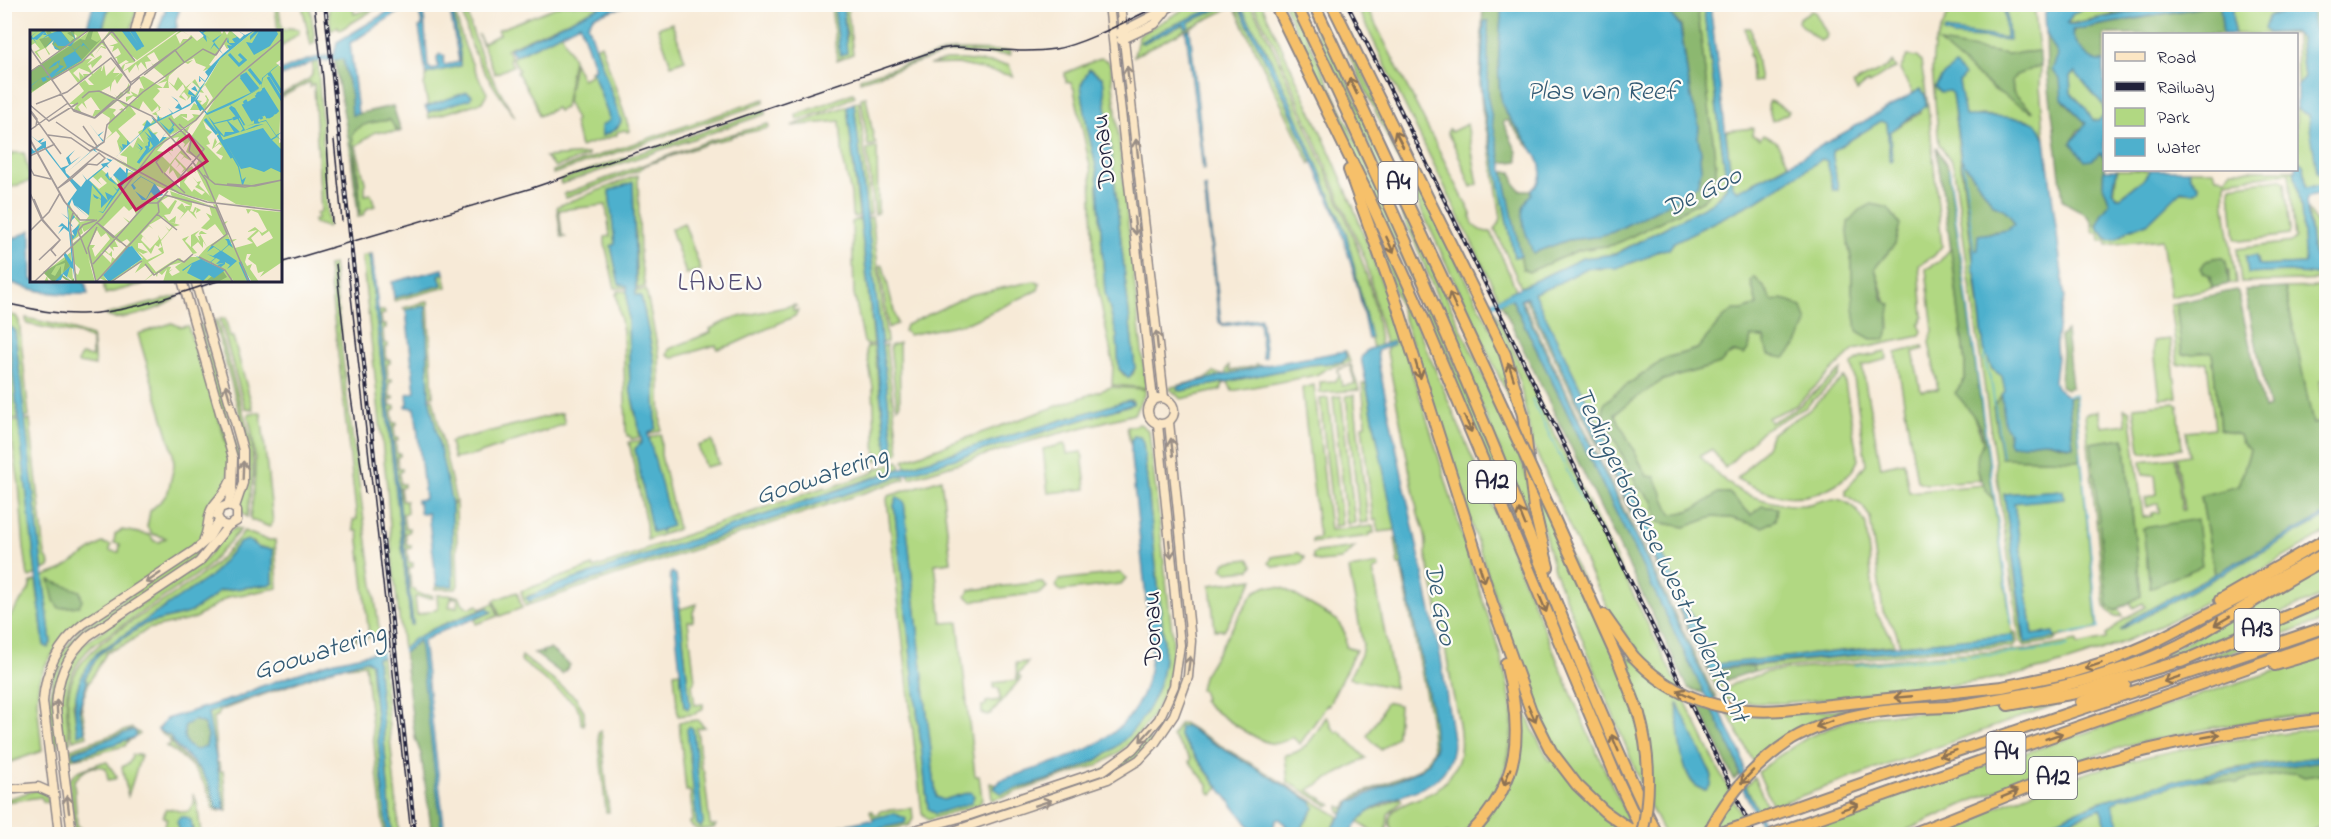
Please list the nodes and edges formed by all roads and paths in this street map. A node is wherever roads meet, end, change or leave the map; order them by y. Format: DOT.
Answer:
graph roads {
  1 [pos="142,4"];
  2 [pos="153,4"];
  3 [pos="1109,4"];
  4 [pos="1120,4"];
  5 [pos="1275,4"];
  6 [pos="1296,4"];
  7 [pos="1332,4"];
  8 [pos="1173,6"];
  9 [pos="1315,7"];
  10 [pos="136,30"];
  11 [pos="145,30"];
  12 [pos="1123,35"];
  13 [pos="1114,39"];
  14 [pos="1335,130"];
  15 [pos="183,282"];
  16 [pos="196,282"];
  17 [pos="1164,398"];
  18 [pos="1153,400"];
  19 [pos="1169,422"];
  20 [pos="1158,424"];
  21 [pos="233,473"];
  22 [pos="231,506"];
  23 [pos="219,521"];
  24 [pos="228,526"];
  25 [pos="2326,539"];
  26 [pos="201,544"];
  27 [pos="2326,553"];
  28 [pos="2326,560"];
  29 [pos="1588,591"];
  30 [pos="2326,599"];
  31 [pos="1491,600"];
  32 [pos="1559,610"];
  33 [pos="2326,627"];
  34 [pos="2166,636"];
  35 [pos="2326,640"];
  36 [pos="2326,650"];
  37 [pos="2187,659"];
  38 [pos="2217,680"];
  39 [pos="1948,707"];
  40 [pos="2326,719"];
  41 [pos="2003,733"];
  42 [pos="15,789"];
  43 [pos="54,794"];
  44 [pos="1956,817"];
  45 [pos="59,834"];
  46 [pos="72,834"];
  47 [pos="900,834"];
  48 [pos="945,834"];
  49 [pos="1470,834"];
  50 [pos="1637,834"];
  51 [pos="1642,834"];
  52 [pos="1657,834"];
  53 [pos="1708,834"];
  54 [pos="1717,834"];
  55 [pos="1773,834"];
  56 [pos="1911,834"];
  57 [pos="1926,834"];
  1 -- 10 [label="main road"];
  2 -- 11 [label="main road"];
  3 -- 13 [label="main road, Donau"];
  4 -- 12 [label="main road, Donau"];
  5 -- 14 [label="highway, A12"];
  32 -- 6 [label="highway, A12, one-way"];
  32 -- 7 [label="highway, A12, one-way"];
  8 -- 12 [label="main road"];
  29 -- 9 [label="highway, A4, one-way, bridge"];
  12 -- 13 [label="main road"];
  17 -- 12 [label="main road, Donau, one-way"];
  13 -- 18 [label="main road, Donau, one-way"];
  14 -- 31 [label="highway, A12, one-way"];
  14 -- 51 [label="highway, A12, one-way"];
  15 -- 21 [label="main road"];
  22 -- 16 [label="main road, one-way"];
  17 -- 18 [label="main road"];
  17 -- 19 [label="main road"];
  18 -- 20 [label="main road"];
  19 -- 20 [label="main road"];
  48 -- 19 [label="main road, Donau, one-way"];
  20 -- 47 [label="main road, Donau, one-way"];
  21 -- 22 [label="main road"];
  21 -- 26 [label="main road"];
  22 -- 23 [label="main road"];
  22 -- 24 [label="main road"];
  23 -- 24 [label="main road"];
  23 -- 26 [label="main road"];
  46 -- 24 [label="main road, one-way"];
  25 -- 34 [label="highway, A13"];
  26 -- 43 [label="main road, one-way"];
  27 -- 34 [label="highway, A4"];
  28 -- 39 [label="highway, A4, one-way"];
  34 -- 29 [label="highway, A4, one-way, bridge"];
  29 -- 51 [label="highway, A4, bridge"];
  30 -- 37 [label="highway, A13"];
  31 -- 49 [label="highway, A12, one-way"];
  31 -- 50 [label="highway, A12, one-way"];
  52 -- 32 [label="highway, A12, one-way"];
  33 -- 41 [label="highway, A4, one-way"];
  35 -- 38 [label="highway, A4"];
  36 -- 38 [label="highway, A13"];
  37 -- 39 [label="highway, A4"];
  37 -- 41 [label="highway, A13"];
  55 -- 38 [label="highway, A4, one-way"];
  39 -- 53 [label="highway, A4, one-way, bridge"];
  44 -- 40 [label="highway, A12, one-way"];
  41 -- 54 [label="highway, A4, one-way, bridge"];
  42 -- 43 [label="main road"];
  43 -- 45 [label="main road"];
  44 -- 56 [label="highway, A12"];
  44 -- 57 [label="highway, A12"];
}
